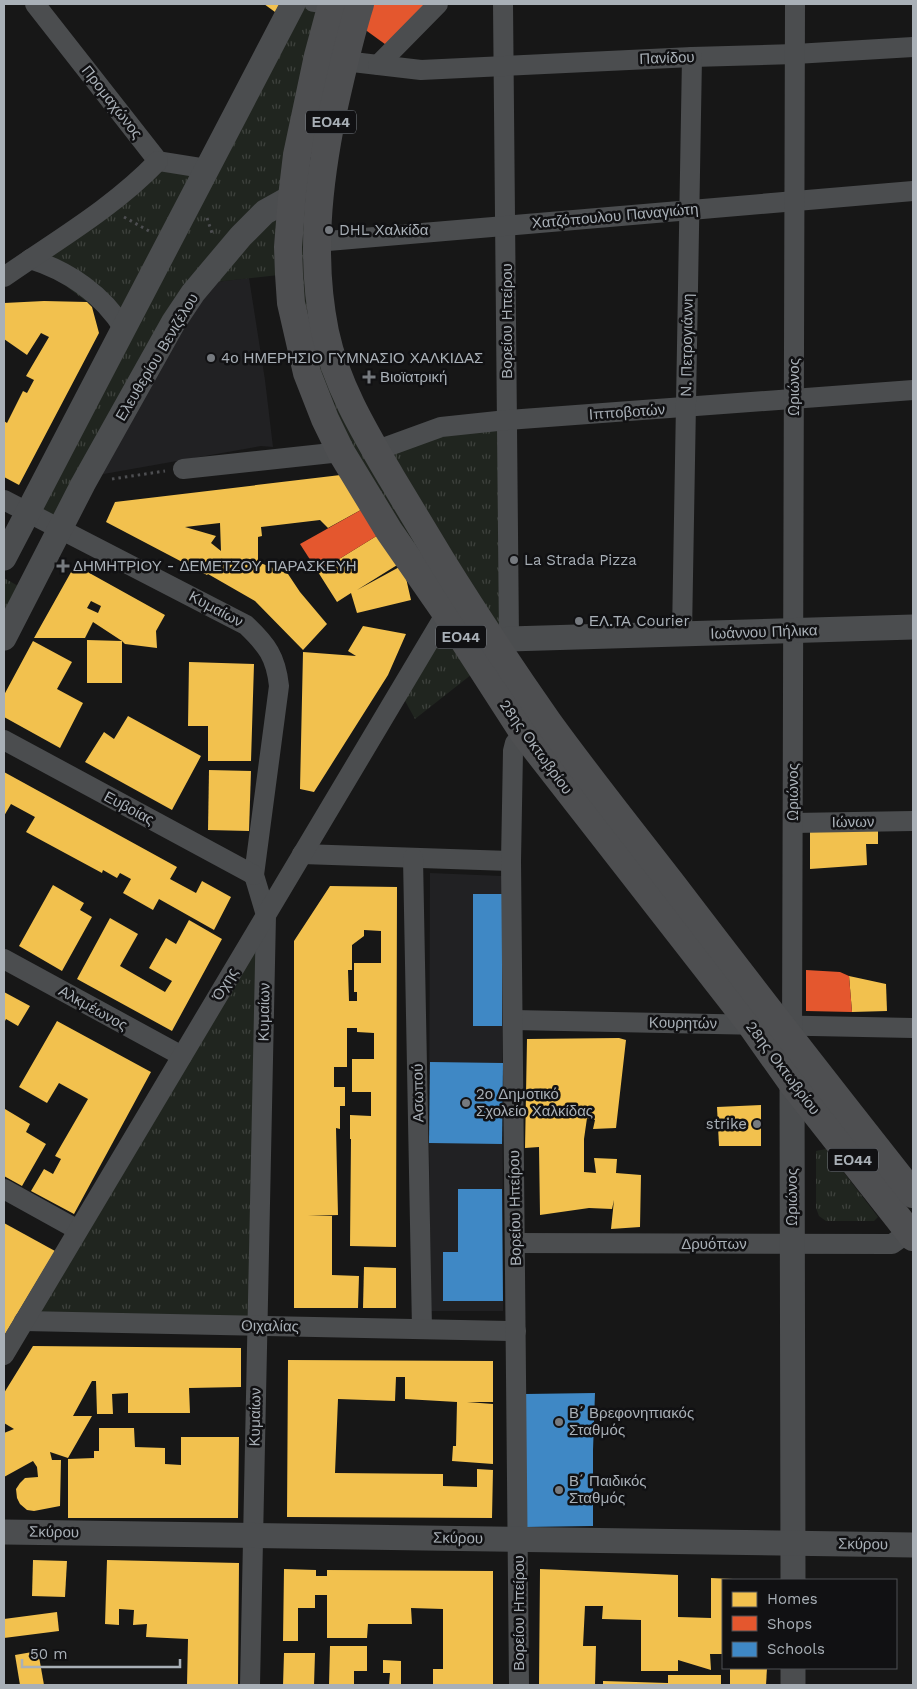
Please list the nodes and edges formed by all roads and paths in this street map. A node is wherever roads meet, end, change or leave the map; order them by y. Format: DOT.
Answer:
graph roads {
  1 [pos="36,4"];
  2 [pos="292,4"];
  3 [pos="312,4"];
  4 [pos="326,4"];
  5 [pos="332,4"];
  6 [pos="360,4"];
  7 [pos="438,4"];
  8 [pos="503,4"];
  9 [pos="795,4"];
  10 [pos="913,47"];
  11 [pos="795,54"];
  12 [pos="692,57"];
  13 [pos="344,62"];
  14 [pos="378,65"];
  15 [pos="504,65"];
  16 [pos="158,161"];
  17 [pos="208,169"];
  18 [pos="913,191"];
  19 [pos="292,197"];
  20 [pos="192,199"];
  21 [pos="794,200"];
  22 [pos="106,206"];
  23 [pos="689,210"];
  24 [pos="506,226"];
  25 [pos="316,242"];
  26 [pos="169,243"];
  27 [pos="227,253"];
  28 [pos="30,259"];
  29 [pos="4,277"];
  30 [pos="124,330"];
  31 [pos="913,390"];
  32 [pos="794,399"];
  33 [pos="686,408"];
  34 [pos="507,420"];
  35 [pos="375,451"];
  36 [pos="341,452"];
  37 [pos="183,468"];
  38 [pos="83,484"];
  39 [pos="4,500"];
  40 [pos="28,513"];
  41 [pos="59,529"];
  42 [pos="4,558"];
  43 [pos="446,613"];
  44 [pos="913,628"];
  45 [pos="793,631"];
  46 [pos="682,634"];
  47 [pos="4,638"];
  48 [pos="503,643"];
  49 [pos="524,734"];
  50 [pos="4,740"];
  51 [pos="913,821"];
  52 [pos="793,823"];
  53 [pos="302,854"];
  54 [pos="413,858"];
  55 [pos="511,861"];
  56 [pos="254,875"];
  57 [pos="266,915"];
  58 [pos="4,959"];
  59 [pos="513,1020"];
  60 [pos="750,1025"];
  61 [pos="913,1028"];
  62 [pos="789,1031"];
  63 [pos="182,1056"];
  64 [pos="792,1083"];
  65 [pos="4,1189"];
  66 [pos="913,1194"];
  67 [pos="78,1230"];
  68 [pos="911,1234"];
  69 [pos="515,1243"];
  70 [pos="792,1245"];
  71 [pos="24,1321"];
  72 [pos="257,1326"];
  73 [pos="422,1329"];
  74 [pos="516,1331"];
  75 [pos="4,1356"];
  76 [pos="4,1532"];
  77 [pos="253,1535"];
  78 [pos="518,1539"];
  79 [pos="793,1543"];
  80 [pos="913,1545"];
  81 [pos="793,1579"];
  82 [pos="793,1669"];
  83 [pos="250,1685"];
  84 [pos="519,1685"];
  85 [pos="793,1685"];
  1 -- 16 [label="street, Προμαχώνος"];
  2 -- 17 [label="street"];
  3 -- 4 [label="street"];
  5 -- 19 [label="main road, ΕΟ44"];
  6 -- 13 [label="main road, ΕΟ44"];
  7 -- 14 [label="street"];
  8 -- 15 [label="street, Βορείου Ηπείρου"];
  9 -- 11 [label="street, Ωριώνος"];
  10 -- 11 [label="street, Πανίδου"];
  11 -- 12 [label="street, Πανίδου"];
  11 -- 21 [label="street, Ωριώνος"];
  12 -- 15 [label="street, Πανίδου"];
  12 -- 23 [label="street, Ν. Πετρογιάννη"];
  13 -- 14 [label="street, Πανίδου"];
  13 -- 25 [label="main road, ΕΟ44"];
  14 -- 15 [label="street, Πανίδου"];
  15 -- 24 [label="street, Βορείου Ηπείρου"];
  16 -- 17 [label="street"];
  16 -- 22 [label="street"];
  17 -- 20 [label="street"];
  18 -- 21 [label="street, Χατζόπουλου Παναγιώτη"];
  19 -- 27 [label="street, Ελευθερίου Βενιζέλου"];
  19 -- 36 [label="main road, 28ης Οκτωβρίου / ΕΟ44"];
  20 -- 26 [label="street"];
  20 -- 27 [label="path"];
  21 -- 23 [label="street, Χατζόπουλου Παναγιώτη"];
  21 -- 32 [label="street, Ωριώνος"];
  22 -- 26 [label="path"];
  22 -- 28 [label="street"];
  23 -- 24 [label="street, Χατζόπουλου Παναγιώτη"];
  23 -- 33 [label="street, Ν. Πετρογιάννη"];
  24 -- 25 [label="street, Χατζόπουλου Παναγιώτη"];
  24 -- 34 [label="street, Βορείου Ηπείρου"];
  25 -- 35 [label="main road, 28ης Οκτωβρίου / ΕΟ44"];
  26 -- 30 [label="street"];
  27 -- 38 [label="street, Ελευθερίου Βενιζέλου"];
  28 -- 29 [label="street"];
  28 -- 30 [label="street"];
  30 -- 40 [label="street"];
  31 -- 32 [label="street, Ιπποβοτών"];
  32 -- 33 [label="street, Ιπποβοτών"];
  32 -- 45 [label="street, Ωριώνος"];
  33 -- 34 [label="street, Ιπποβοτών"];
  33 -- 46 [label="street, Ν. Πετρογιάννη"];
  34 -- 35 [label="street, Ιπποβοτών"];
  34 -- 48 [label="street, Βορείου Ηπείρου"];
  35 -- 48 [label="main road, 28ης Οκτωβρίου / ΕΟ44"];
  36 -- 37 [label="street"];
  36 -- 43 [label="main road, 28ης Οκτωβρίου / ΕΟ44"];
  37 -- 38 [label="path"];
  38 -- 41 [label="street, Ελευθερίου Βενιζέλου"];
  39 -- 40 [label="street, Κυμαίων"];
  40 -- 41 [label="street, Κυμαίων"];
  40 -- 42 [label="street"];
  41 -- 47 [label="street, Ελευθερίου Βενιζέλου"];
  41 -- 56 [label="street, Κυμαίων"];
  43 -- 49 [label="main road, 28ης Οκτωβρίου / ΕΟ44"];
  43 -- 53 [label="street, Όχης"];
  44 -- 45 [label="street, Ιωάννου Πήλικα"];
  45 -- 46 [label="street, Ιωάννου Πήλικα"];
  45 -- 52 [label="street, Ωριώνος"];
  46 -- 48 [label="street, Ιωάννου Πήλικα"];
  48 -- 62 [label="main road, 28ης Οκτωβρίου / ΕΟ44"];
  49 -- 55 [label="street, Βορείου Ηπείρου"];
  49 -- 60 [label="main road, 28ης Οκτωβρίου / ΕΟ44"];
  50 -- 56 [label="street, Ευβοίας"];
  51 -- 52 [label="street, Ιώνων"];
  52 -- 62 [label="street, Ωριώνος"];
  53 -- 54 [label="street"];
  53 -- 57 [label="street, Όχης"];
  54 -- 55 [label="street"];
  54 -- 73 [label="street, Ασωπού"];
  55 -- 59 [label="street, Βορείου Ηπείρου"];
  56 -- 57 [label="street, Κυμαίων"];
  57 -- 63 [label="street, Όχης"];
  57 -- 72 [label="street, Κυμαίων"];
  58 -- 63 [label="street, Αλκμέωνος"];
  59 -- 60 [label="street, Κουρητών"];
  59 -- 69 [label="street, Βορείου Ηπείρου"];
  60 -- 62 [label="street, Κουρητών"];
  60 -- 64 [label="main road, 28ης Οκτωβρίου / ΕΟ44"];
  61 -- 62 [label="street, Κουρητών"];
  62 -- 64 [label="street, Ωριώνος"];
  62 -- 66 [label="main road, 28ης Οκτωβρίου / ΕΟ44"];
  63 -- 67 [label="street, Όχης"];
  64 -- 68 [label="main road, 28ης Οκτωβρίου / ΕΟ44"];
  64 -- 70 [label="street, Ωριώνος"];
  65 -- 67 [label="street"];
  67 -- 71 [label="street, Όχης"];
  68 -- 70 [label="street, Δρυόπων"];
  69 -- 70 [label="street, Δρυόπων"];
  69 -- 74 [label="street, Βορείου Ηπείρου"];
  70 -- 79 [label="street, Ωριώνος"];
  71 -- 72 [label="street, Οιχαλίας"];
  71 -- 75 [label="street, Όχης"];
  72 -- 73 [label="street, Οιχαλίας"];
  72 -- 77 [label="street, Κυμαίων"];
  73 -- 74 [label="street, Οιχαλίας"];
  74 -- 78 [label="street, Βορείου Ηπείρου"];
  76 -- 77 [label="street, Σκύρου"];
  77 -- 78 [label="street, Σκύρου"];
  77 -- 83 [label="street, Κυμαίων"];
  78 -- 79 [label="street, Σκύρου"];
  78 -- 84 [label="street, Βορείου Ηπείρου"];
  79 -- 80 [label="street, Σκύρου"];
  79 -- 81 [label="street, Ωριώνος"];
  82 -- 85 [label="street"];
}
